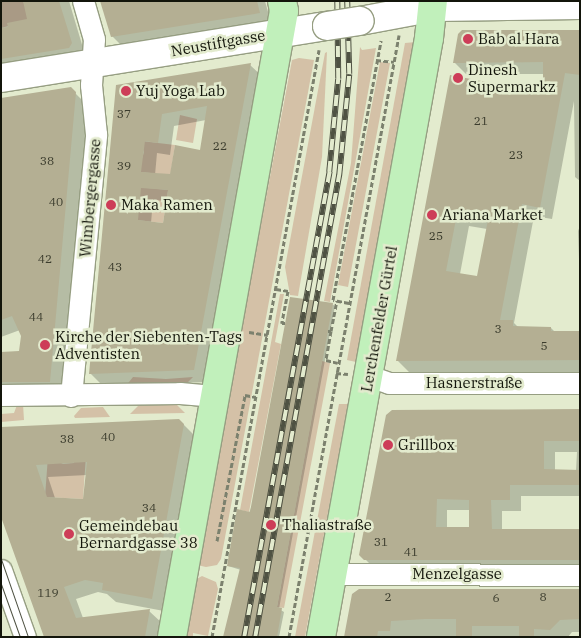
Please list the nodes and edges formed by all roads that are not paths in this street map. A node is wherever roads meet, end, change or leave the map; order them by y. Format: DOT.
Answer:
graph roads {
  1 [pos="83,1"];
  2 [pos="282,1"];
  3 [pos="434,4"];
  4 [pos="580,5"];
  5 [pos="278,33"];
  6 [pos="92,64"];
  7 [pos="1,78"];
  8 [pos="369,376"];
  9 [pos="580,383"];
  10 [pos="1,395"];
  11 [pos="71,396"];
  12 [pos="213,396"];
  13 [pos="1,570"];
  14 [pos="333,574"];
  15 [pos="580,574"];
  16 [pos="24,637"];
  17 [pos="172,637"];
  18 [pos="321,637"];
  1 -- 6 [label="street, Wimbergergasse"];
  2 -- 5 [label="main road"];
  3 -- 4 [label="main road, Neustiftgasse"];
  3 -- 5 [label="main road, Neustiftgasse, bridge"];
  3 -- 8 [label="main road, Lerchenfelder Gürtel"];
  5 -- 6 [label="main road, Neustiftgasse"];
  5 -- 12 [label="main road"];
  6 -- 7 [label="main road, Neustiftgasse"];
  6 -- 11 [label="street, Wimbergergasse"];
  8 -- 9 [label="street, Hasnerstraße"];
  8 -- 14 [label="main road, Lerchenfelder Gürtel"];
  10 -- 11 [label="street"];
  11 -- 12 [label="street"];
  12 -- 17 [label="main road"];
  13 -- 16 [label="street"];
  14 -- 15 [label="street, Menzelgasse"];
  14 -- 18 [label="main road, Lerchenfelder Gürtel"];
}
